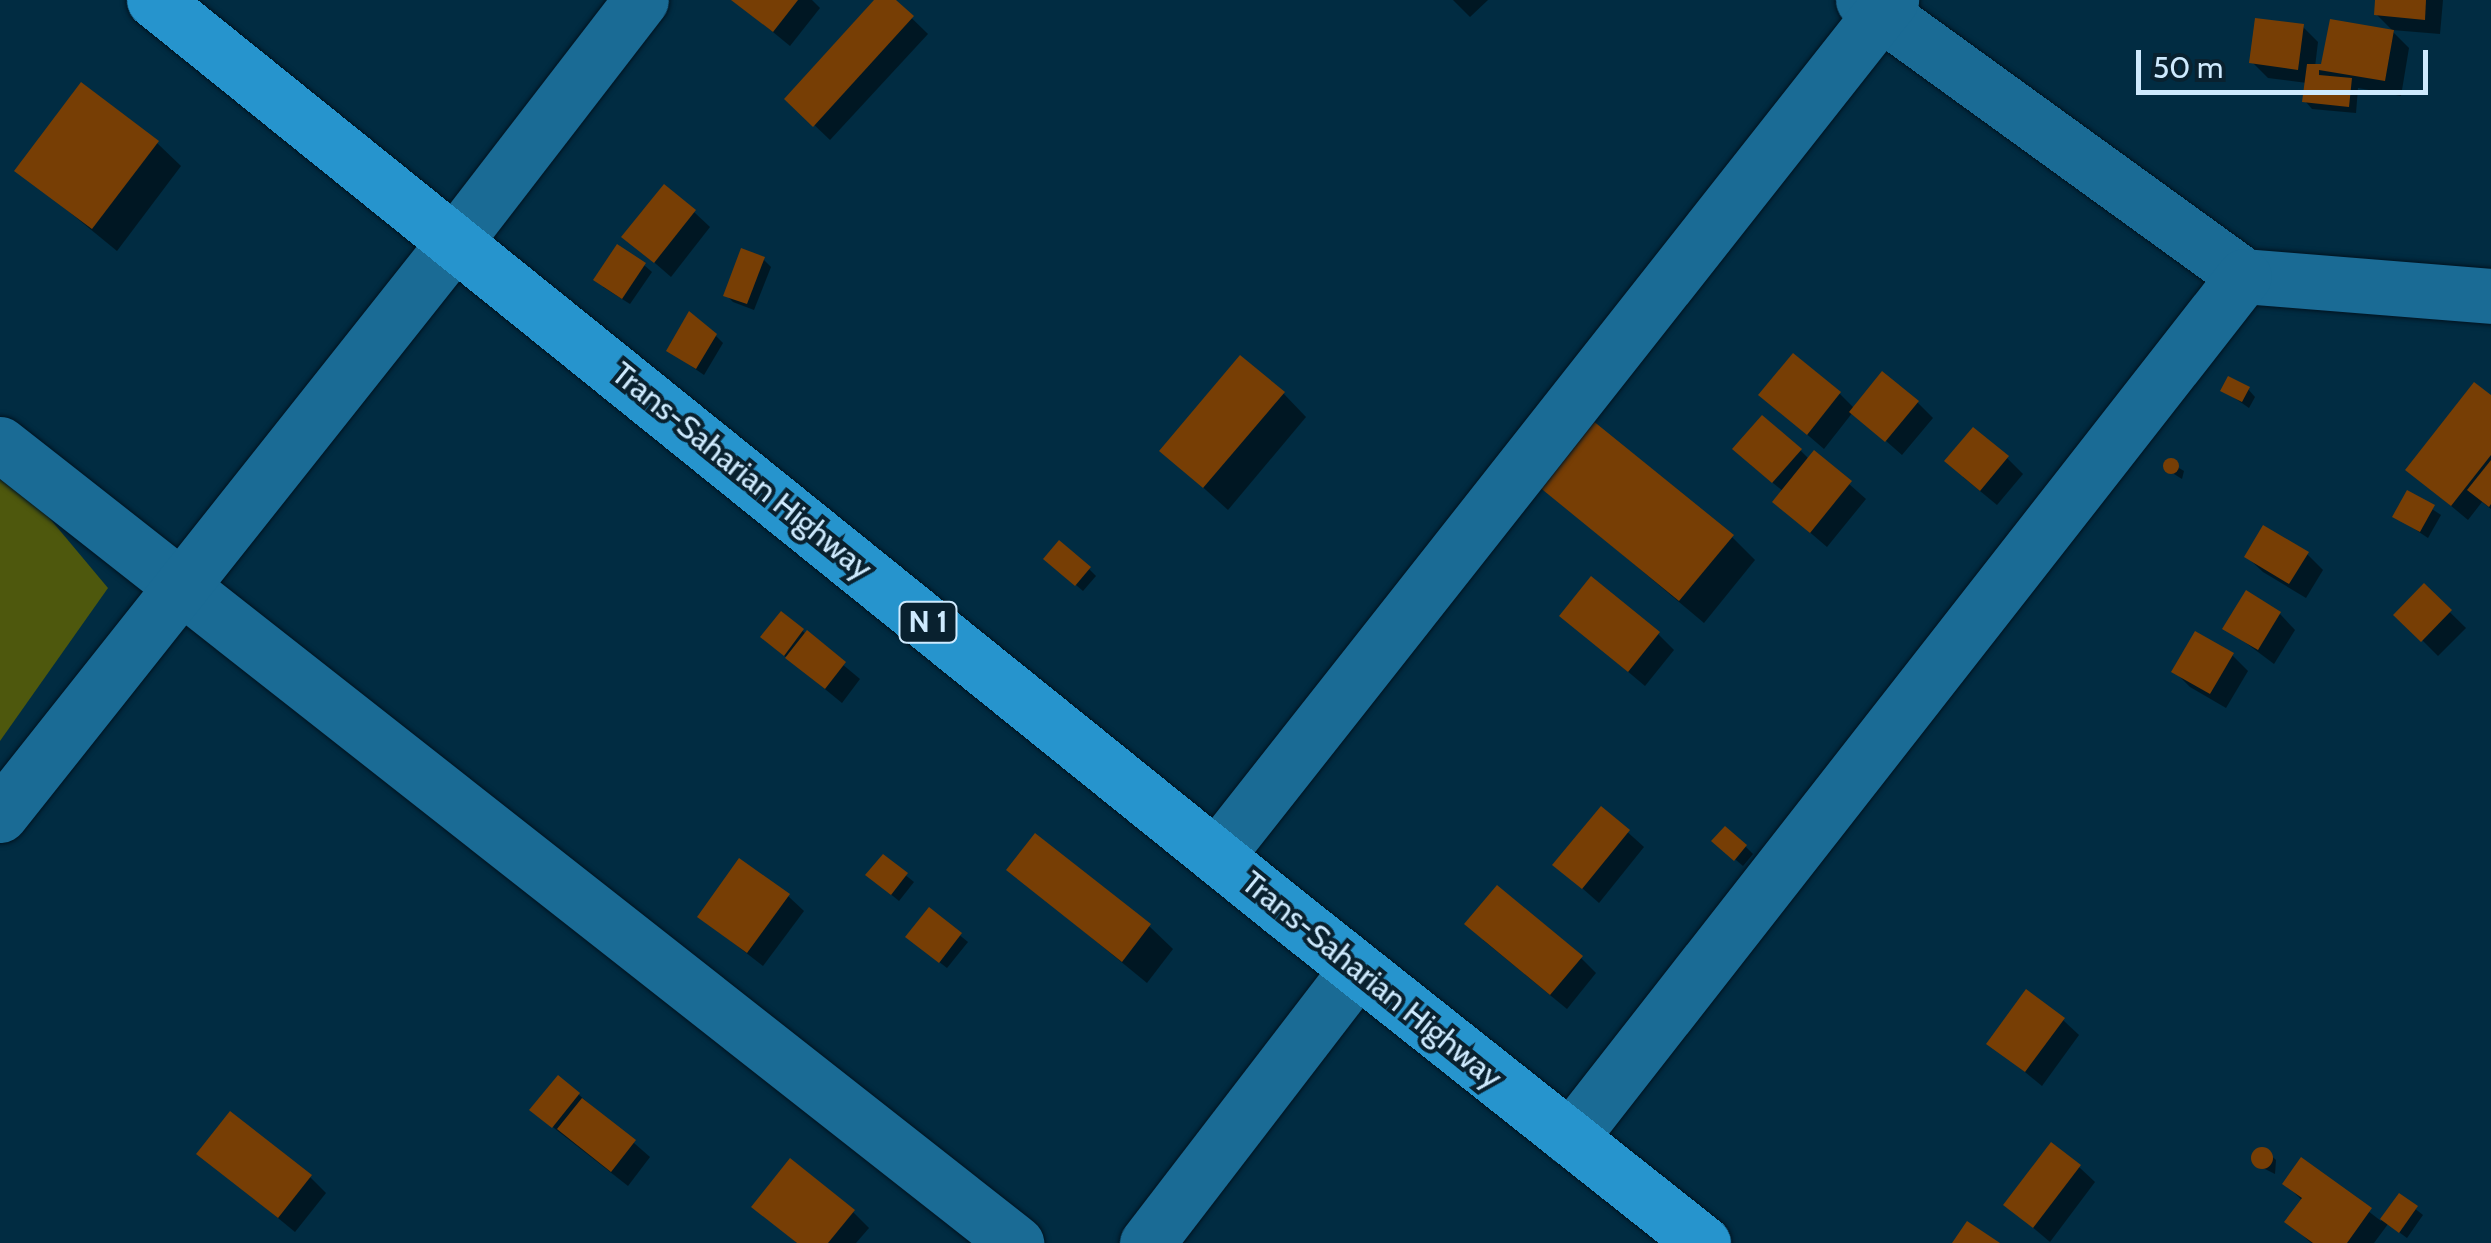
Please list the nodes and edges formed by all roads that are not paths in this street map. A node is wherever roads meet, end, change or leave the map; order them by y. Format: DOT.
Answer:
graph roads {
  1 [pos="154,0"];
  2 [pos="640,0"];
  3 [pos="1878,4"];
  4 [pos="456,240"];
  5 [pos="2244,276"];
  6 [pos="2491,296"];
  7 [pos="0,444"];
  8 [pos="182,586"];
  9 [pos="0,815"];
  10 [pos="1217,855"];
  11 [pos="1357,969"];
  12 [pos="1570,1138"];
  13 [pos="1016,1243"];
  14 [pos="1147,1243"];
  15 [pos="1703,1243"];
  1 -- 4 [label="highway, Trans-Saharian Highway / N 1"];
  2 -- 4 [label="street"];
  3 -- 5 [label="street"];
  3 -- 10 [label="street"];
  4 -- 8 [label="street"];
  4 -- 10 [label="highway, Trans-Saharian Highway / N 1"];
  5 -- 6 [label="street"];
  5 -- 12 [label="street"];
  7 -- 8 [label="street"];
  8 -- 9 [label="street"];
  8 -- 13 [label="street"];
  10 -- 11 [label="highway, Trans-Saharian Highway / N 1"];
  11 -- 12 [label="highway, Trans-Saharian Highway / N 1"];
  11 -- 14 [label="street"];
  12 -- 15 [label="highway, Trans-Saharian Highway / N 1"];
}
